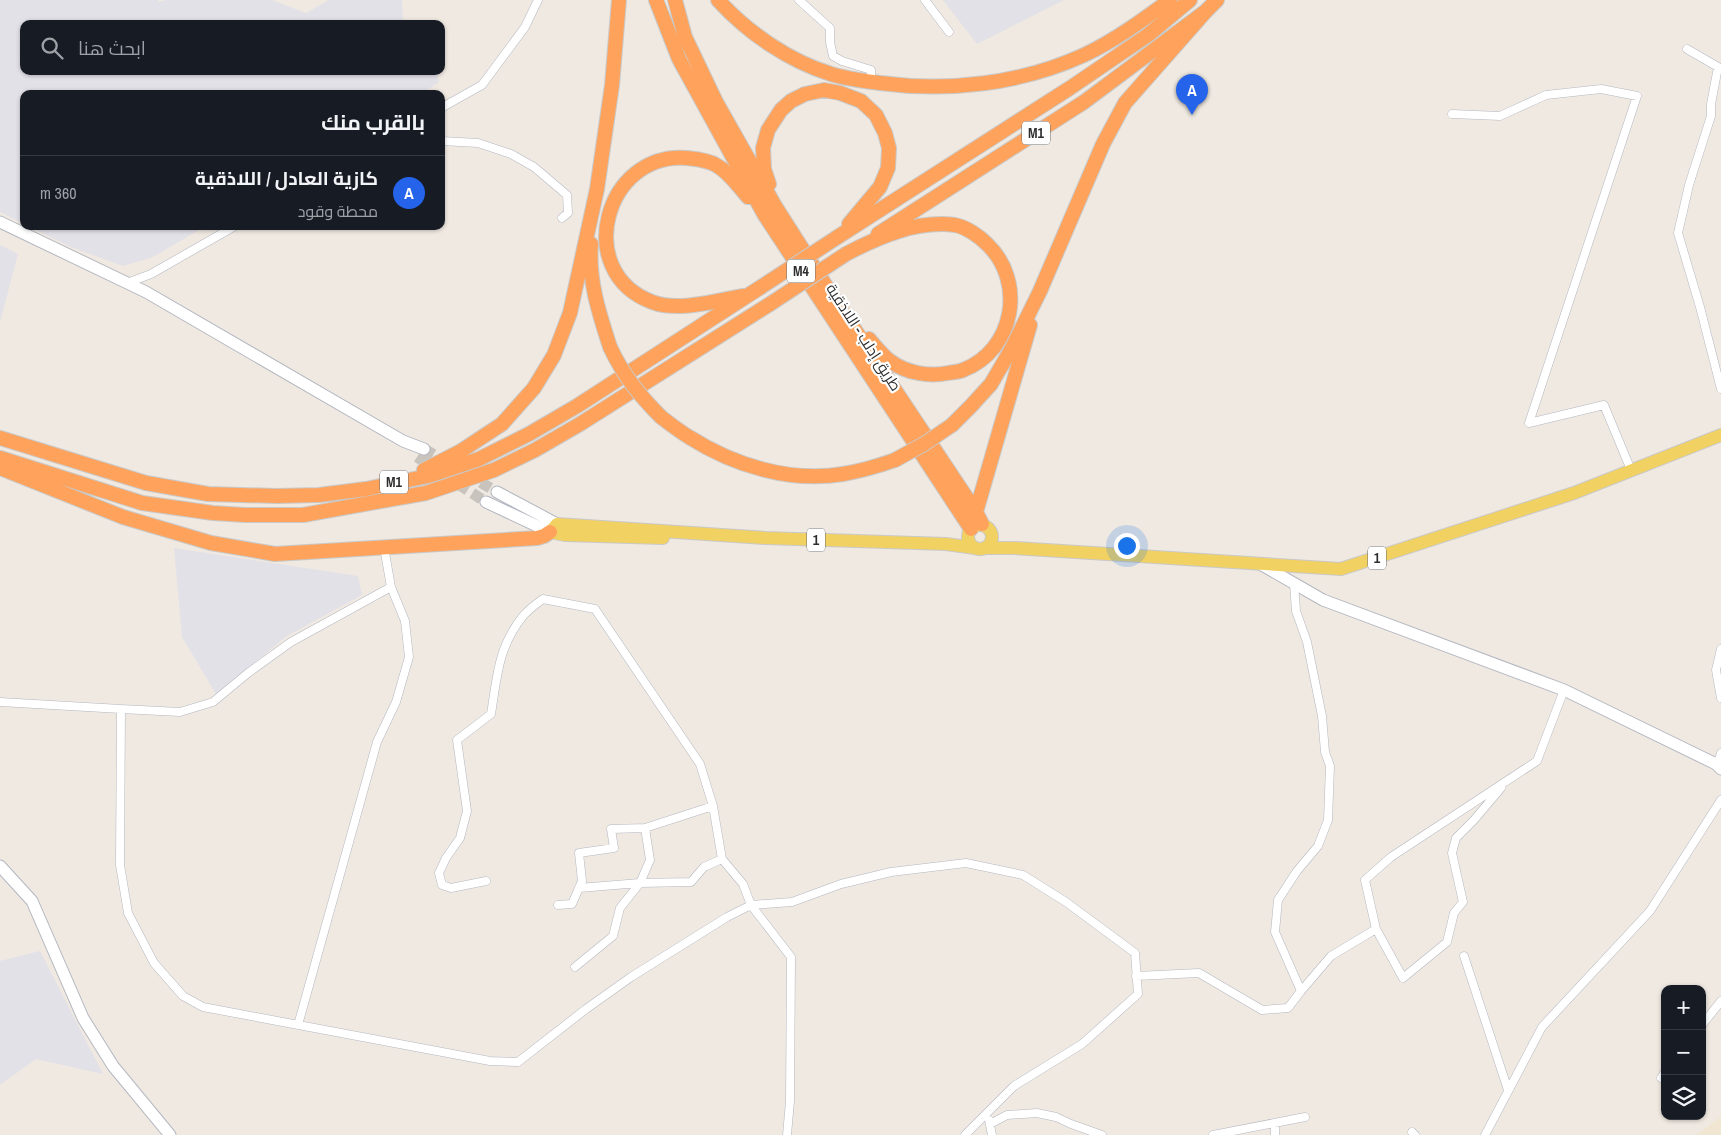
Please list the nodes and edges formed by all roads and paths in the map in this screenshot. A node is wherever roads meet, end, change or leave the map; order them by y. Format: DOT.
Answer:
graph roads {
  1 [pos="538,0"];
  2 [pos="619,0"];
  3 [pos="656,0"];
  4 [pos="675,0"];
  5 [pos="718,0"];
  6 [pos="799,0"];
  7 [pos="925,0"];
  8 [pos="1170,0"];
  9 [pos="1190,0"];
  10 [pos="1218,0"];
  11 [pos="1206,12"];
  12 [pos="948,32"];
  13 [pos="1687,49"];
  14 [pos="871,82"];
  15 [pos="445,106"];
  16 [pos="1452,114"];
  17 [pos="445,141"];
  18 [pos="597,189"];
  19 [pos="769,210"];
  20 [pos="562,218"];
  21 [pos="0,222"];
  22 [pos="228,230"];
  23 [pos="836,238"];
  24 [pos="846,254"];
  25 [pos="128,283"];
  26 [pos="1040,291"];
  27 [pos="748,295"];
  28 [pos="833,297"];
  29 [pos="1721,389"];
  30 [pos="1721,435"];
  31 [pos="0,438"];
  32 [pos="420,453"];
  33 [pos="0,458"];
  34 [pos="0,468"];
  35 [pos="1631,470"];
  36 [pos="406,479"];
  37 [pos="497,492"];
  38 [pos="486,502"];
  39 [pos="978,526"];
  40 [pos="554,528"];
  41 [pos="946,544"];
  42 [pos="384,548"];
  43 [pos="981,548"];
  44 [pos="1014,548"];
  45 [pos="1262,565"];
  46 [pos="1294,583"];
  47 [pos="392,586"];
  48 [pos="1721,649"];
  49 [pos="1564,690"];
  50 [pos="1721,698"];
  51 [pos="0,702"];
  52 [pos="120,709"];
  53 [pos="1720,760"];
  54 [pos="1507,780"];
  55 [pos="1721,800"];
  56 [pos="713,806"];
  57 [pos="645,828"];
  58 [pos="722,859"];
  59 [pos="0,866"];
  60 [pos="486,882"];
  61 [pos="640,883"];
  62 [pos="579,888"];
  63 [pos="558,905"];
  64 [pos="751,905"];
  65 [pos="1376,929"];
  66 [pos="1464,956"];
  67 [pos="575,967"];
  68 [pos="1136,976"];
  69 [pos="1301,991"];
  70 [pos="1721,1001"];
  71 [pos="1706,1020"];
  72 [pos="298,1026"];
  73 [pos="1508,1090"];
  74 [pos="987,1113"];
  75 [pos="1305,1117"];
  76 [pos="1276,1123"];
  77 [pos="990,1124"];
  78 [pos="170,1135"];
  79 [pos="787,1135"];
  80 [pos="965,1135"];
  81 [pos="992,1135"];
  82 [pos="1102,1135"];
  83 [pos="1213,1135"];
  84 [pos="1275,1135"];
  85 [pos="1485,1135"];
  1 -- 15 [label="street"];
  2 -- 18 [label="highway"];
  3 -- 19 [label="highway, طريق إدلب - اللاذقية / M4"];
  4 -- 19 [label="highway, طريق إدلب - اللاذقية / M4"];
  5 -- 14 [label="highway"];
  6 -- 14 [label="street"];
  7 -- 12 [label="street"];
  8 -- 14 [label="highway"];
  9 -- 23 [label="highway, M1"];
  10 -- 11 [label="highway, M1"];
  11 -- 24 [label="highway, M1"];
  11 -- 26 [label="highway"];
  13 -- 29 [label="street"];
  16 -- 35 [label="street"];
  17 -- 20 [label="street"];
  18 -- 26 [label="highway, bridge"];
  18 -- 36 [label="highway"];
  19 -- 23 [label="highway"];
  19 -- 27 [label="highway"];
  19 -- 28 [label="highway, طريق إدلب - اللاذقية / M4"];
  19 -- 39 [label="highway, طريق إدلب - اللاذقية / M4"];
  21 -- 25 [label="street"];
  22 -- 25 [label="street"];
  23 -- 27 [label="highway, M1, bridge"];
  24 -- 28 [label="highway"];
  24 -- 33 [label="highway, M1, bridge"];
  25 -- 32 [label="street"];
  26 -- 39 [label="highway"];
  27 -- 36 [label="highway, M1"];
  28 -- 39 [label="highway, طريق إدلب - اللاذقية / M4"];
  30 -- 35 [label="main road, 1"];
  31 -- 36 [label="highway, M1"];
  34 -- 42 [label="highway"];
  35 -- 45 [label="main road, 1"];
  37 -- 40 [label="street"];
  38 -- 40 [label="street"];
  39 -- 41 [label="main road, 1"];
  39 -- 43 [label="main road"];
  39 -- 43 [label="main road"];
  39 -- 44 [label="main road"];
  40 -- 41 [label="main road, 1"];
  40 -- 42 [label="highway"];
  41 -- 43 [label="main road, 1"];
  42 -- 47 [label="street"];
  43 -- 44 [label="main road, 1"];
  44 -- 45 [label="main road, 1"];
  45 -- 46 [label="street"];
  46 -- 49 [label="street"];
  46 -- 69 [label="street"];
  47 -- 52 [label="street"];
  47 -- 72 [label="street"];
  48 -- 50 [label="street"];
  49 -- 53 [label="street"];
  49 -- 54 [label="street"];
  51 -- 52 [label="street"];
  52 -- 72 [label="street"];
  54 -- 65 [label="street"];
  54 -- 65 [label="street"];
  55 -- 73 [label="street"];
  56 -- 57 [label="street"];
  56 -- 58 [label="street"];
  56 -- 60 [label="street"];
  57 -- 61 [label="street"];
  57 -- 62 [label="street"];
  58 -- 61 [label="street"];
  58 -- 64 [label="street"];
  59 -- 78 [label="street"];
  61 -- 62 [label="street"];
  61 -- 67 [label="street"];
  62 -- 63 [label="street"];
  64 -- 68 [label="street"];
  64 -- 72 [label="street"];
  64 -- 79 [label="street"];
  65 -- 69 [label="street"];
  66 -- 73 [label="street"];
  68 -- 69 [label="street"];
  68 -- 74 [label="street"];
  70 -- 71 [label="street"];
  73 -- 85 [label="street"];
  74 -- 77 [label="street"];
  74 -- 80 [label="street"];
  75 -- 76 [label="street"];
  76 -- 83 [label="street"];
  76 -- 84 [label="street"];
  77 -- 81 [label="street"];
  77 -- 82 [label="street"];
}
